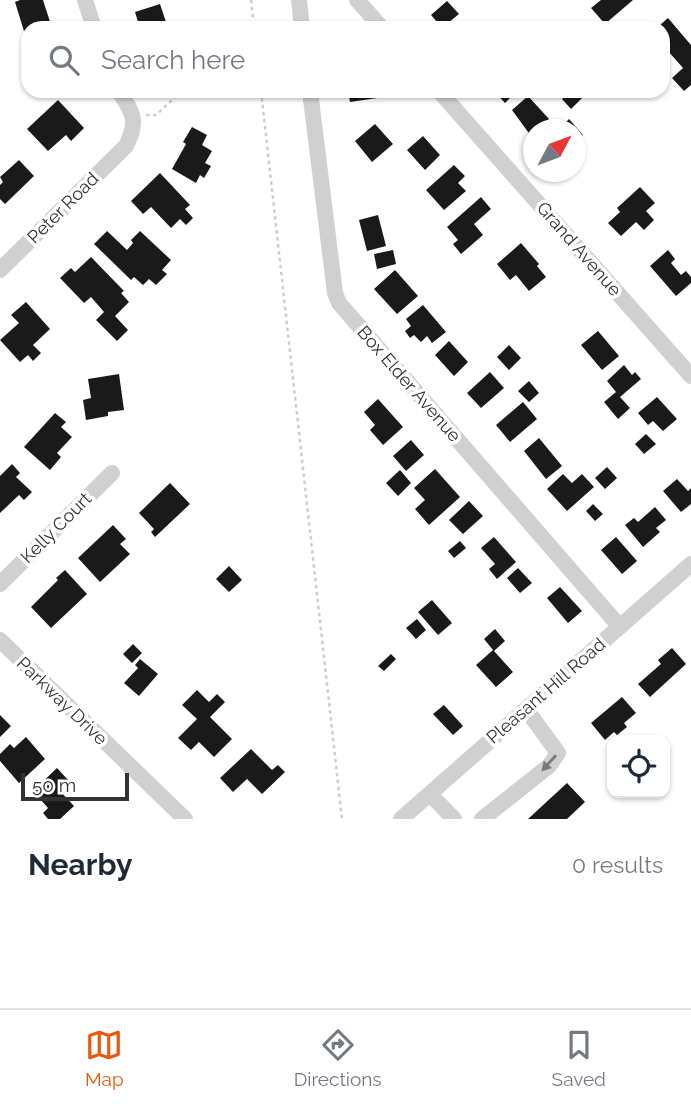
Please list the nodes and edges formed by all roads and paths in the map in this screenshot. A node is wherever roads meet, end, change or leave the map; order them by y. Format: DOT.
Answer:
graph roads {
  1 [pos="85,0"];
  2 [pos="251,0"];
  3 [pos="357,0"];
  4 [pos="303,3"];
  5 [pos="92,21"];
  6 [pos="253,21"];
  7 [pos="302,21"];
  8 [pos="376,21"];
  9 [pos="122,98"];
  10 [pos="174,98"];
  11 [pos="262,98"];
  12 [pos="311,98"];
  13 [pos="445,98"];
  14 [pos="134,116"];
  15 [pos="0,270"];
  16 [pos="691,376"];
  17 [pos="112,472"];
  18 [pos="691,564"];
  19 [pos="0,584"];
  20 [pos="620,627"];
  21 [pos="0,640"];
  22 [pos="526,709"];
  23 [pos="430,794"];
  24 [pos="185,819"];
  25 [pos="342,819"];
  26 [pos="401,819"];
  27 [pos="454,819"];
  28 [pos="482,819"];
  1 -- 5 [label="street"];
  2 -- 6 [label="path"];
  3 -- 8 [label="street"];
  4 -- 7 [label="street"];
  9 -- 14 [label="street"];
  10 -- 14 [label="path"];
  11 -- 25 [label="path"];
  12 -- 20 [label="street, Box Elder Avenue"];
  13 -- 16 [label="street, Grand Avenue"];
  14 -- 15 [label="street, Peter Road"];
  17 -- 19 [label="street, Kelly Court"];
  18 -- 20 [label="street, Pleasant Hill Road"];
  20 -- 22 [label="street, Pleasant Hill Road"];
  21 -- 24 [label="street, Parkway Drive"];
  22 -- 23 [label="street, Pleasant Hill Road"];
  22 -- 28 [label="street, one-way"];
  23 -- 26 [label="street, Pleasant Hill Road"];
  23 -- 27 [label="street"];
}
